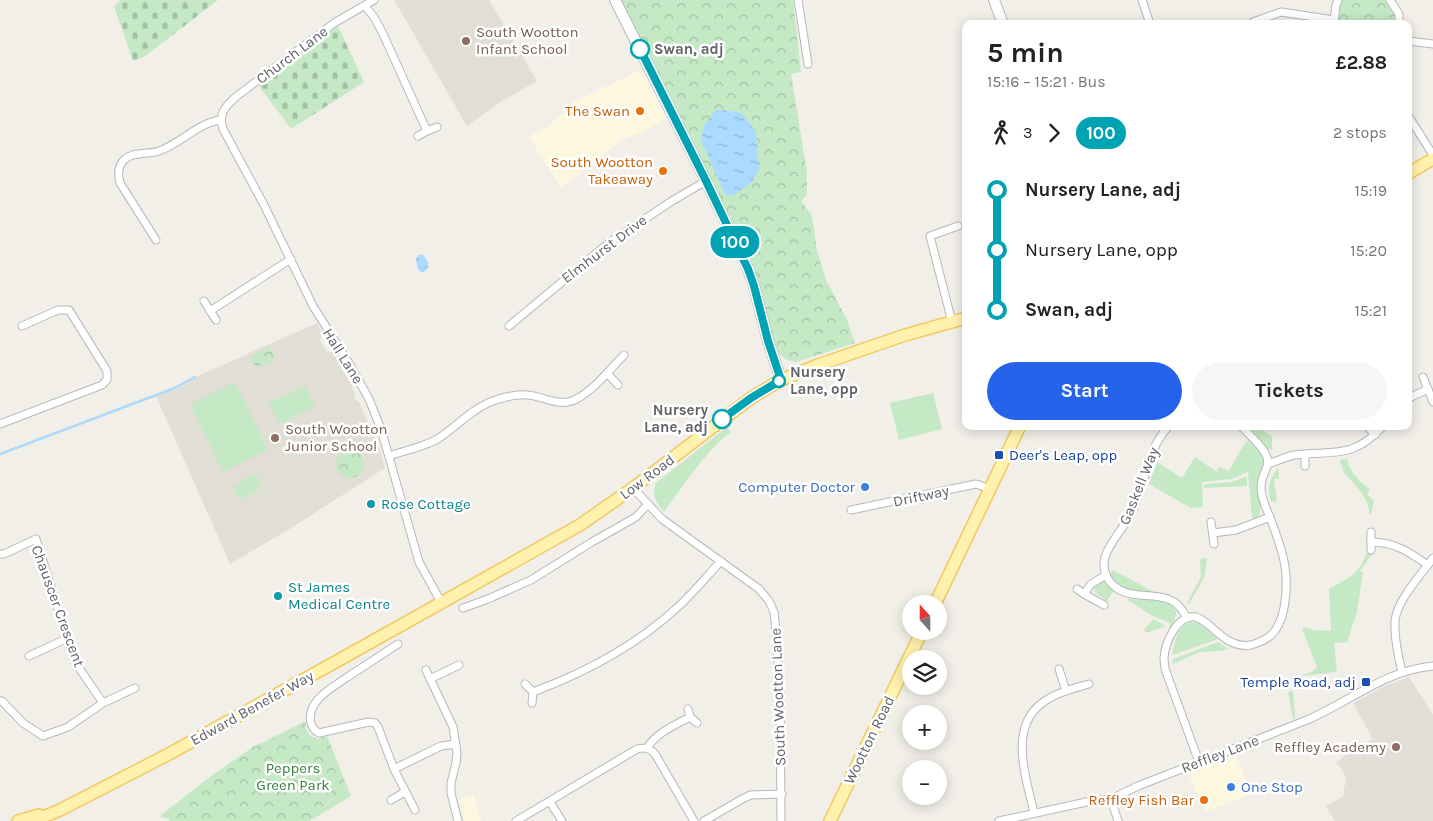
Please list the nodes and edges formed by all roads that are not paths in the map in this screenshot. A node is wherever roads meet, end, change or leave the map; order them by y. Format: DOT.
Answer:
graph roads {
  1 [pos="374,0"];
  2 [pos="615,0"];
  3 [pos="798,0"];
  4 [pos="994,0"];
  5 [pos="1142,0"];
  6 [pos="1390,0"];
  7 [pos="1335,1"];
  8 [pos="365,6"];
  9 [pos="1002,20"];
  10 [pos="1149,20"];
  11 [pos="1259,20"];
  12 [pos="1323,20"];
  13 [pos="1334,20"];
  14 [pos="1399,20"];
  15 [pos="1412,41"];
  16 [pos="1433,44"];
  17 [pos="808,64"];
  18 [pos="221,120"];
  19 [pos="1412,122"];
  20 [pos="437,127"];
  21 [pos="427,132"];
  22 [pos="418,136"];
  23 [pos="1433,156"];
  24 [pos="1433,160"];
  25 [pos="1412,171"];
  26 [pos="706,181"];
  27 [pos="958,226"];
  28 [pos="156,240"];
  29 [pos="291,260"];
  30 [pos="204,301"];
  31 [pos="210,311"];
  32 [pos="962,319"];
  33 [pos="216,320"];
  34 [pos="952,322"];
  35 [pos="22,326"];
  36 [pos="509,326"];
  37 [pos="624,355"];
  38 [pos="607,373"];
  39 [pos="1423,376"];
  40 [pos="781,380"];
  41 [pos="618,384"];
  42 [pos="1428,389"];
  43 [pos="1412,397"];
  44 [pos="1433,402"];
  45 [pos="0,424"];
  46 [pos="1018,430"];
  47 [pos="1166,430"];
  48 [pos="1245,430"];
  49 [pos="1371,430"];
  50 [pos="1379,430"];
  51 [pos="1375,435"];
  52 [pos="1305,455"];
  53 [pos="389,456"];
  54 [pos="1268,464"];
  55 [pos="1305,466"];
  56 [pos="633,488"];
  57 [pos="990,489"];
  58 [pos="648,504"];
  59 [pos="851,510"];
  60 [pos="1270,518"];
  61 [pos="1211,522"];
  62 [pos="1371,532"];
  63 [pos="1212,533"];
  64 [pos="1371,542"];
  65 [pos="1214,544"];
  66 [pos="1371,550"];
  67 [pos="0,554"];
  68 [pos="1433,558"];
  69 [pos="721,561"];
  70 [pos="1428,565"];
  71 [pos="1106,575"];
  72 [pos="939,595"];
  73 [pos="442,602"];
  74 [pos="467,605"];
  75 [pos="1104,605"];
  76 [pos="1187,618"];
  77 [pos="68,638"];
  78 [pos="918,640"];
  79 [pos="398,644"];
  80 [pos="29,656"];
  81 [pos="459,665"];
  82 [pos="1433,666"];
  83 [pos="1059,668"];
  84 [pos="426,670"];
  85 [pos="1402,672"];
  86 [pos="430,679"];
  87 [pos="525,684"];
  88 [pos="1089,684"];
  89 [pos="135,688"];
  90 [pos="1066,691"];
  91 [pos="534,692"];
  92 [pos="0,701"];
  93 [pos="532,702"];
  94 [pos="103,703"];
  95 [pos="688,708"];
  96 [pos="690,717"];
  97 [pos="697,723"];
  98 [pos="456,744"];
  99 [pos="647,748"];
  100 [pos="1199,762"];
  101 [pos="394,769"];
  102 [pos="406,792"];
  103 [pos="782,794"];
  104 [pos="1111,799"];
  105 [pos="391,800"];
  106 [pos="550,802"];
  107 [pos="60,810"];
  108 [pos="415,810"];
  109 [pos="1034,813"];
  110 [pos="18,821"];
  111 [pos="33,821"];
  112 [pos="458,821"];
  113 [pos="516,821"];
  114 [pos="562,821"];
  115 [pos="694,821"];
  116 [pos="704,821"];
  117 [pos="782,821"];
  118 [pos="830,821"];
  119 [pos="999,821"];
  120 [pos="1118,821"];
  1 -- 8 [label="street, Church Lane"];
  2 -- 26 [label="street"];
  3 -- 17 [label="street"];
  4 -- 9 [label="street"];
  5 -- 10 [label="street"];
  6 -- 14 [label="street"];
  7 -- 13 [label="street"];
  8 -- 18 [label="street, Church Lane"];
  8 -- 21 [label="street"];
  11 -- 12 [label="street"];
  15 -- 16 [label="street"];
  18 -- 28 [label="street"];
  18 -- 29 [label="street, Hall Lane"];
  19 -- 23 [label="street"];
  20 -- 21 [label="street"];
  21 -- 22 [label="street"];
  24 -- 25 [label="main road"];
  26 -- 36 [label="street, Elmhurst Drive"];
  26 -- 40 [label="street"];
  27 -- 34 [label="street"];
  29 -- 31 [label="street"];
  29 -- 53 [label="street, Hall Lane"];
  30 -- 31 [label="street"];
  31 -- 33 [label="street"];
  32 -- 34 [label="main road, Low Road"];
  34 -- 40 [label="main road, Low Road"];
  35 -- 45 [label="street"];
  37 -- 38 [label="street"];
  38 -- 41 [label="street"];
  38 -- 53 [label="street"];
  39 -- 42 [label="street"];
  40 -- 56 [label="main road, Low Road"];
  42 -- 43 [label="street"];
  42 -- 44 [label="street"];
  46 -- 57 [label="main road"];
  47 -- 71 [label="street, Gaskell Way"];
  48 -- 54 [label="street"];
  49 -- 51 [label="street"];
  50 -- 51 [label="street"];
  51 -- 52 [label="street"];
  52 -- 54 [label="street"];
  52 -- 55 [label="street"];
  53 -- 73 [label="street, Hall Lane"];
  54 -- 60 [label="street"];
  56 -- 58 [label="street, South Wootton Lane"];
  56 -- 73 [label="main road, Low Road"];
  57 -- 59 [label="street, Driftway"];
  57 -- 72 [label="main road"];
  58 -- 69 [label="street, South Wootton Lane"];
  58 -- 74 [label="street"];
  60 -- 63 [label="street"];
  60 -- 76 [label="street"];
  61 -- 63 [label="street"];
  62 -- 64 [label="street"];
  63 -- 65 [label="street"];
  64 -- 66 [label="street"];
  64 -- 70 [label="street"];
  67 -- 77 [label="street, Chauscer Crescent"];
  68 -- 70 [label="street"];
  69 -- 91 [label="street"];
  69 -- 103 [label="street, South Wootton Lane"];
  70 -- 85 [label="street"];
  71 -- 75 [label="street"];
  71 -- 76 [label="street"];
  73 -- 107 [label="main road, Edward Benefer Way"];
  76 -- 100 [label="street"];
  77 -- 80 [label="street"];
  77 -- 94 [label="street, Chauscer Crescent"];
  78 -- 118 [label="main road, Wootton Road"];
  79 -- 101 [label="street"];
  81 -- 86 [label="street"];
  82 -- 85 [label="street, Reffley Lane"];
  83 -- 90 [label="street"];
  84 -- 86 [label="street"];
  85 -- 100 [label="street, Reffley Lane"];
  86 -- 98 [label="street"];
  87 -- 91 [label="street"];
  88 -- 90 [label="street"];
  89 -- 94 [label="street"];
  90 -- 109 [label="street"];
  91 -- 93 [label="street"];
  92 -- 94 [label="street"];
  95 -- 96 [label="street"];
  96 -- 97 [label="street"];
  96 -- 99 [label="street"];
  98 -- 101 [label="street"];
  98 -- 112 [label="street"];
  99 -- 106 [label="street"];
  99 -- 115 [label="street"];
  100 -- 104 [label="street, Reffley Lane"];
  101 -- 102 [label="street"];
  102 -- 105 [label="street"];
  102 -- 108 [label="street"];
  103 -- 116 [label="street"];
  103 -- 117 [label="street, South Wootton Lane"];
  104 -- 109 [label="street, Reffley Lane"];
  104 -- 120 [label="street"];
  106 -- 113 [label="street"];
  106 -- 114 [label="street"];
  107 -- 110 [label="main road, Edward Benefer Way"];
  107 -- 111 [label="main road, Edward Benefer Way"];
  109 -- 119 [label="street, Reffley Lane"];
}
